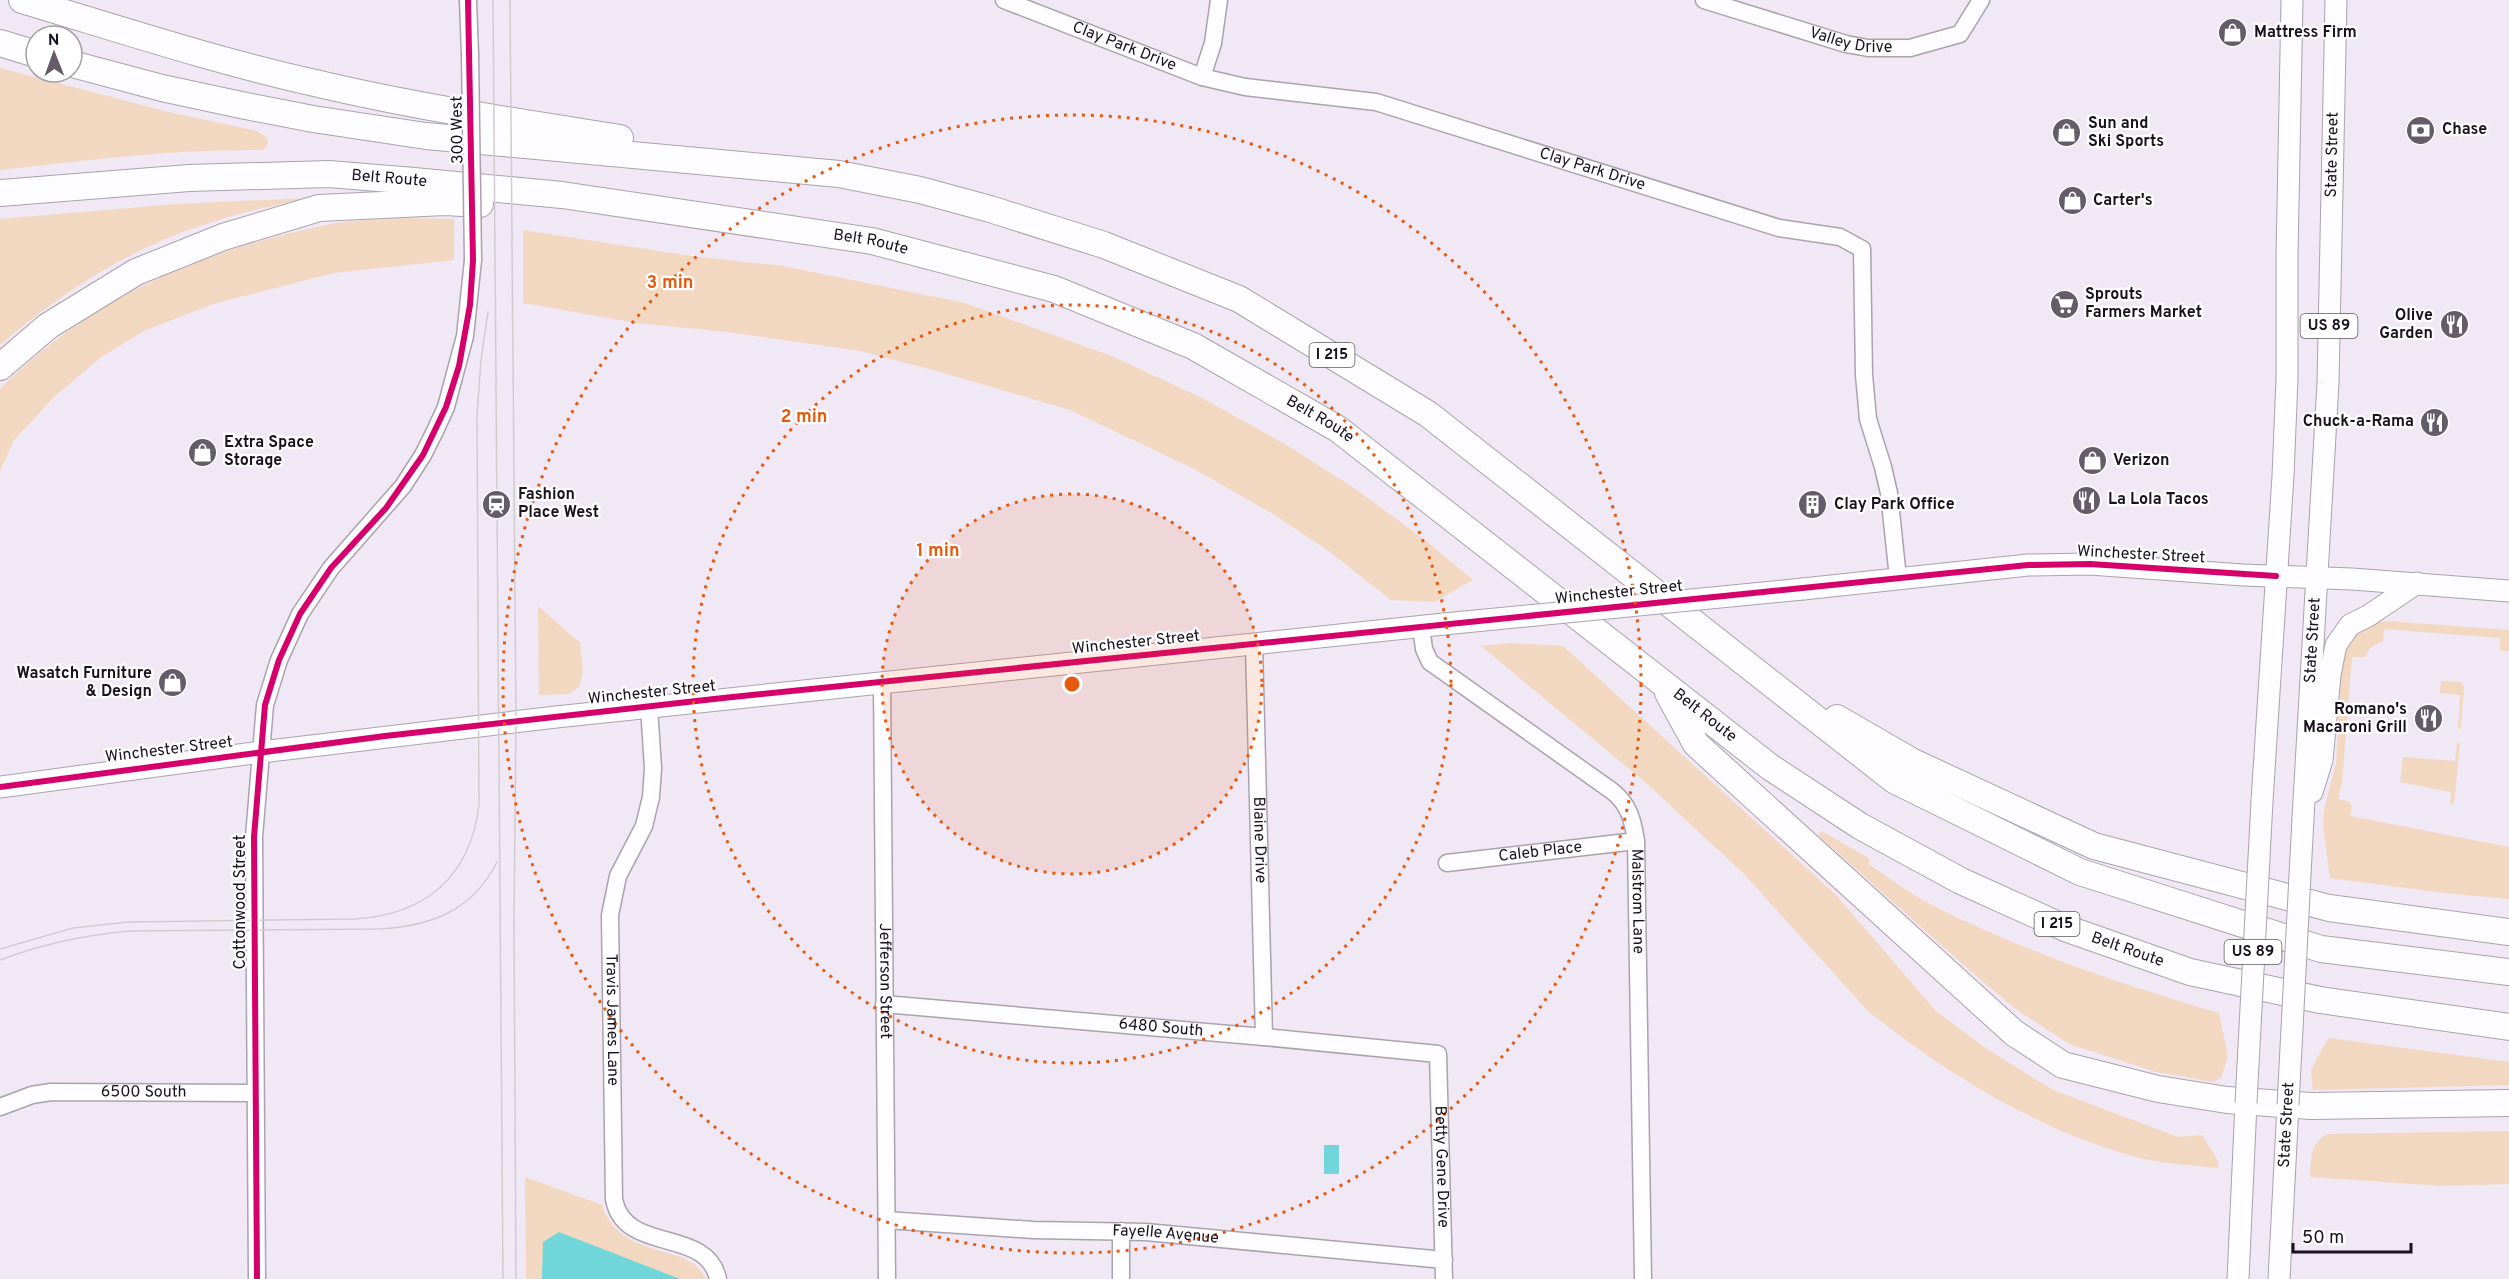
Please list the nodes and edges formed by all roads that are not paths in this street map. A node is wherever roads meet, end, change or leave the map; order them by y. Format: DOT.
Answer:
graph roads {
  1 [pos="22,0"];
  2 [pos="468,0"];
  3 [pos="1004,0"];
  4 [pos="1219,0"];
  5 [pos="1704,0"];
  6 [pos="1981,0"];
  7 [pos="2292,0"];
  8 [pos="2336,0"];
  9 [pos="0,43"];
  10 [pos="24,50"];
  11 [pos="84,67"];
  12 [pos="1202,77"];
  13 [pos="839,174"];
  14 [pos="0,194"];
  15 [pos="695,215"];
  16 [pos="473,260"];
  17 [pos="0,367"];
  18 [pos="2276,576"];
  19 [pos="1898,578"];
  20 [pos="2318,578"];
  21 [pos="2417,583"];
  22 [pos="2509,591"];
  23 [pos="1421,626"];
  24 [pos="1254,644"];
  25 [pos="1756,671"];
  26 [pos="882,683"];
  27 [pos="1662,683"];
  28 [pos="649,707"];
  29 [pos="261,752"];
  30 [pos="0,787"];
  31 [pos="2303,818"];
  32 [pos="1636,841"];
  33 [pos="1447,863"];
  34 [pos="2509,932"];
  35 [pos="2509,972"];
  36 [pos="884,1004"];
  37 [pos="2509,1027"];
  38 [pos="1263,1037"];
  39 [pos="1438,1054"];
  40 [pos="254,1093"];
  41 [pos="2246,1103"];
  42 [pos="2509,1103"];
  43 [pos="2288,1105"];
  44 [pos="0,1107"];
  45 [pos="886,1220"];
  46 [pos="1121,1230"];
  47 [pos="1444,1260"];
  48 [pos="256,1279"];
  49 [pos="718,1279"];
  50 [pos="887,1279"];
  51 [pos="1121,1279"];
  52 [pos="1444,1279"];
  53 [pos="1643,1279"];
  54 [pos="2238,1279"];
  55 [pos="2279,1279"];
  1 -- 13 [label="highway"];
  2 -- 16 [label="street, 300 West, bridge"];
  3 -- 12 [label="street, Clay Park Drive"];
  4 -- 12 [label="street"];
  5 -- 6 [label="street, Valley Drive"];
  7 -- 18 [label="main road, US 89"];
  8 -- 20 [label="main road, State Street / US 89"];
  9 -- 10 [label="highway"];
  11 -- 13 [label="highway, I 215"];
  12 -- 19 [label="street, Clay Park Drive"];
  13 -- 25 [label="highway, I 215"];
  14 -- 15 [label="highway, Belt Route / I 215"];
  15 -- 17 [label="highway"];
  15 -- 27 [label="highway, Belt Route / I 215"];
  16 -- 29 [label="street, Cottonwood Street"];
  18 -- 19 [label="main road, Winchester Street"];
  18 -- 20 [label="main road, Winchester Street"];
  18 -- 41 [label="main road, US 89, bridge"];
  19 -- 23 [label="main road, Winchester Street, bridge"];
  20 -- 21 [label="main road, Winchester Street"];
  20 -- 31 [label="main road, State Street / US 89"];
  21 -- 22 [label="main road, Winchester Street"];
  21 -- 31 [label="main road"];
  23 -- 24 [label="main road, Winchester Street"];
  23 -- 32 [label="street, Malstrom Lane"];
  24 -- 26 [label="main road, Winchester Street"];
  24 -- 38 [label="street, Blaine Drive"];
  25 -- 34 [label="highway"];
  25 -- 35 [label="highway, I 215"];
  26 -- 28 [label="main road, Winchester Street"];
  26 -- 36 [label="street, Jefferson Street"];
  27 -- 37 [label="highway, Belt Route / I 215"];
  27 -- 41 [label="highway"];
  28 -- 29 [label="main road, Winchester Street"];
  28 -- 49 [label="street, Travis James Lane"];
  29 -- 30 [label="main road, Winchester Street"];
  29 -- 40 [label="street, Cottonwood Street"];
  31 -- 43 [label="main road, State Street / US 89, bridge"];
  32 -- 33 [label="street, Caleb Place"];
  32 -- 53 [label="street, Malstrom Lane"];
  36 -- 38 [label="street, 6480 South"];
  36 -- 45 [label="street, Jefferson Street"];
  38 -- 39 [label="street, 6480 South"];
  39 -- 47 [label="street, Betty Gene Drive"];
  40 -- 44 [label="street, 6500 South"];
  40 -- 48 [label="street, Cottonwood Street"];
  41 -- 43 [label="highway"];
  41 -- 54 [label="main road, US 89"];
  42 -- 43 [label="highway"];
  43 -- 55 [label="main road, State Street / US 89"];
  45 -- 46 [label="street, Fayelle Avenue"];
  45 -- 50 [label="street, Jefferson Street"];
  46 -- 47 [label="street, Fayelle Avenue"];
  46 -- 51 [label="street"];
  47 -- 52 [label="street, Betty Gene Drive"];
}
